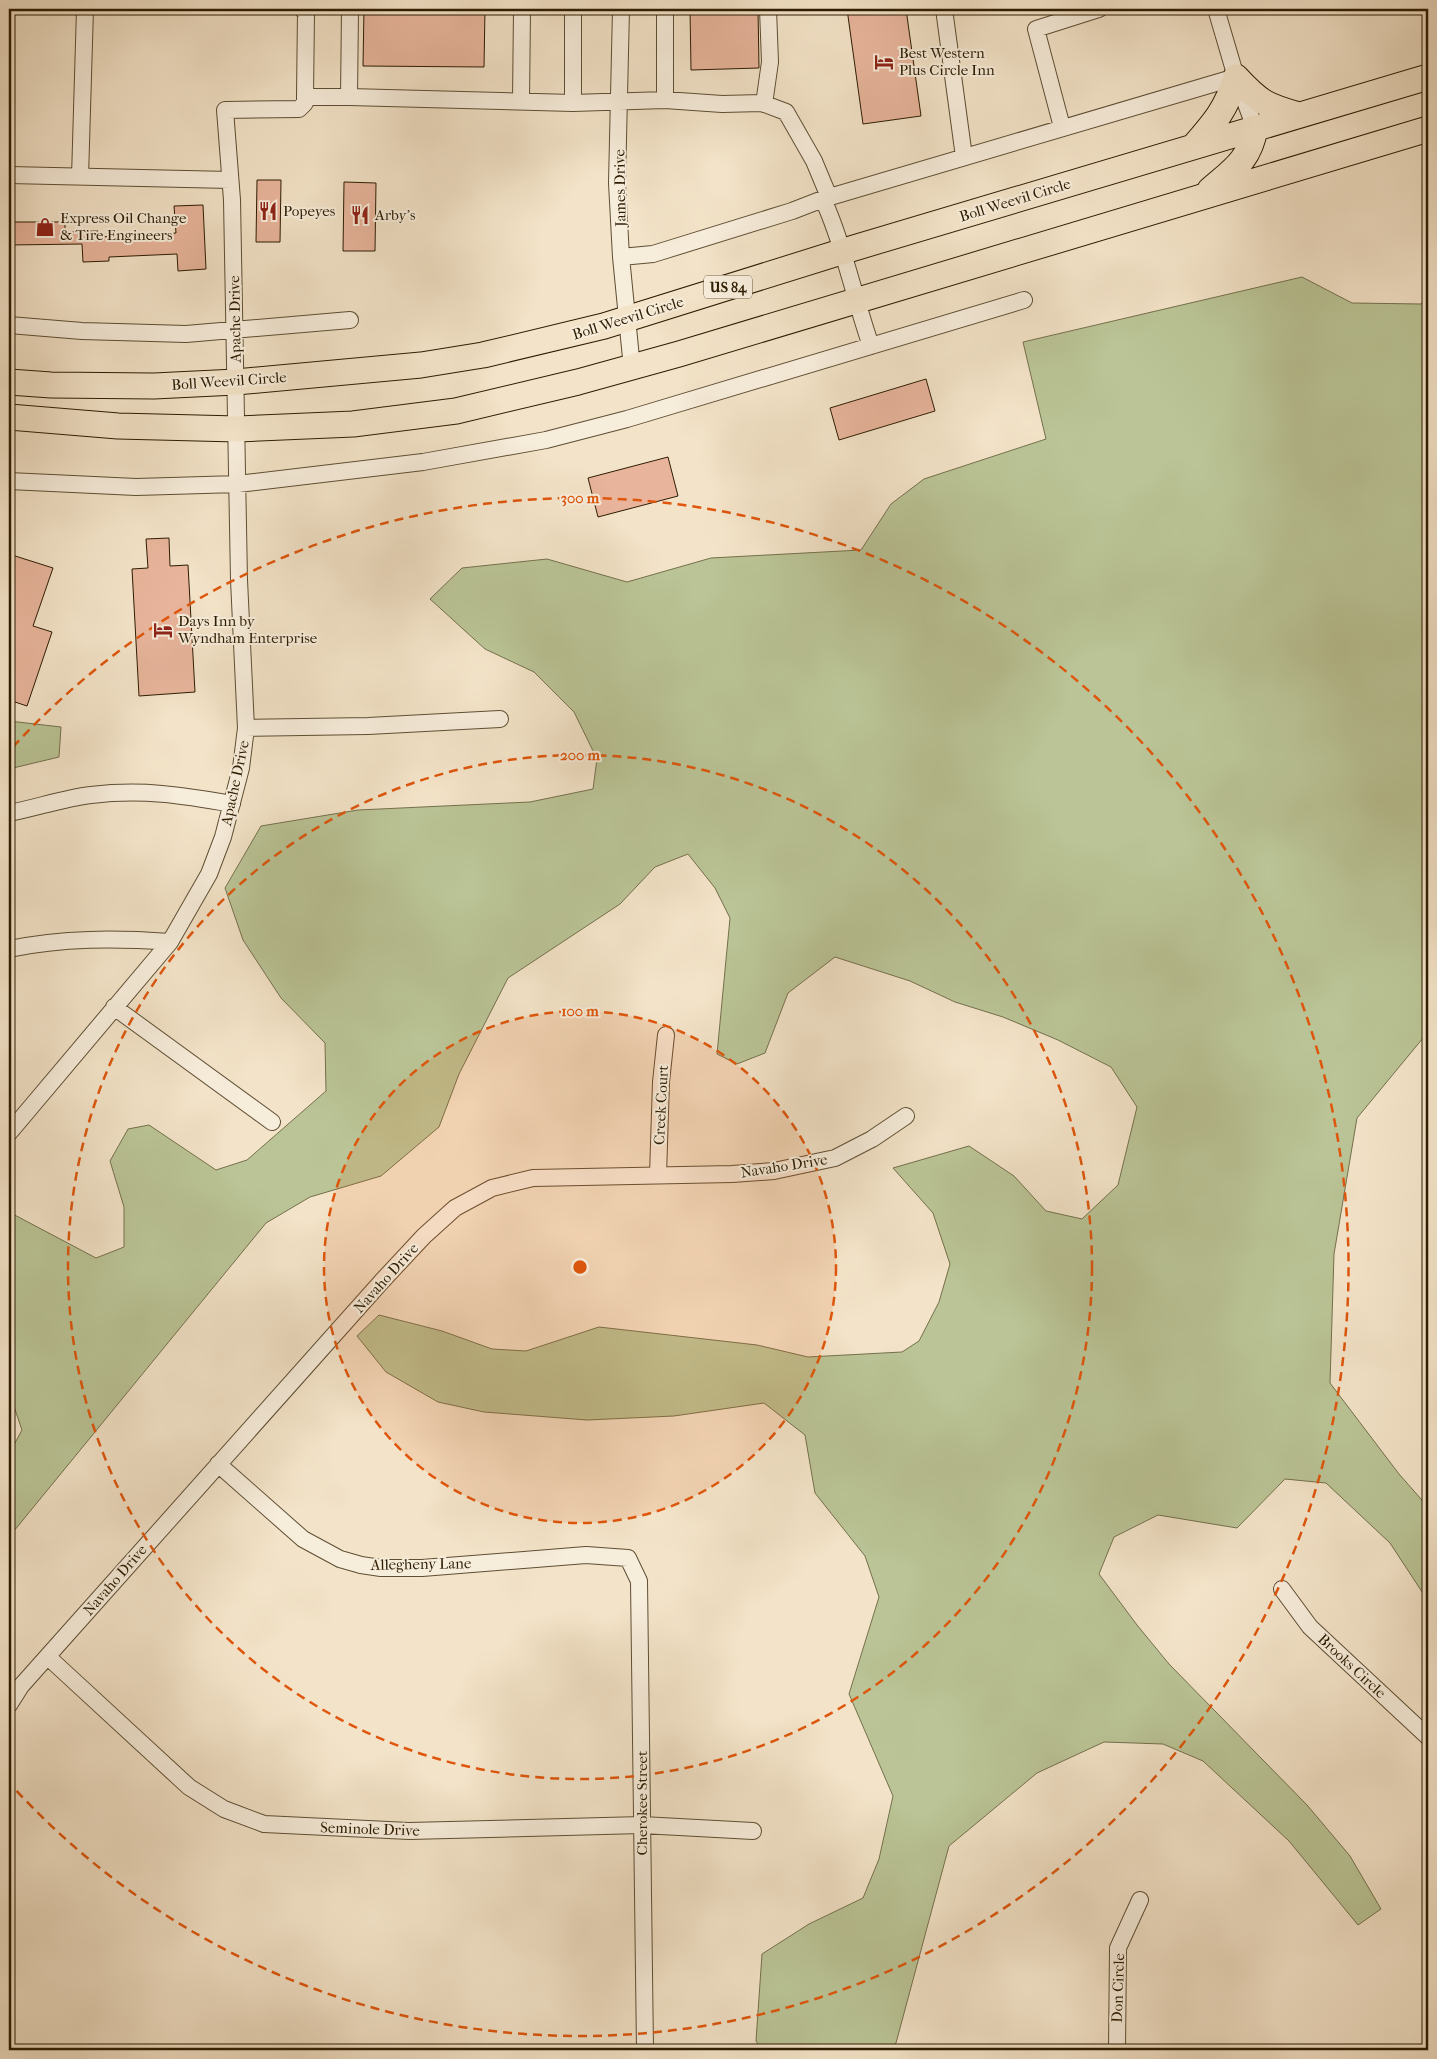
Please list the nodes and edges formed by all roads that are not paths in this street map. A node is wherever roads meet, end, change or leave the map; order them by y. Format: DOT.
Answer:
graph roads {
  1 [pos="85,9"];
  2 [pos="302,9"];
  3 [pos="350,9"];
  4 [pos="522,9"];
  5 [pos="572,9"];
  6 [pos="620,9"];
  7 [pos="665,9"];
  8 [pos="768,9"];
  9 [pos="944,9"];
  10 [pos="1099,9"];
  11 [pos="1216,9"];
  12 [pos="1236,77"];
  13 [pos="1428,77"];
  14 [pos="305,97"];
  15 [pos="349,97"];
  16 [pos="619,100"];
  17 [pos="665,100"];
  18 [pos="521,101"];
  19 [pos="573,103"];
  20 [pos="764,104"];
  21 [pos="1298,115"];
  22 [pos="1062,127"];
  23 [pos="1255,128"];
  24 [pos="1428,129"];
  25 [pos="1194,146"];
  26 [pos="964,157"];
  27 [pos="9,176"];
  28 [pos="80,177"];
  29 [pos="230,180"];
  30 [pos="1202,197"];
  31 [pos="826,198"];
  32 [pos="844,251"];
  33 [pos="621,257"];
  34 [pos="1024,300"];
  35 [pos="856,302"];
  36 [pos="627,319"];
  37 [pos="350,320"];
  38 [pos="9,325"];
  39 [pos="235,331"];
  40 [pos="871,346"];
  41 [pos="632,368"];
  42 [pos="9,382"];
  43 [pos="236,382"];
  44 [pos="9,417"];
  45 [pos="237,429"];
  46 [pos="9,481"];
  47 [pos="238,484"];
  48 [pos="500,720"];
  49 [pos="246,728"];
  50 [pos="232,804"];
  51 [pos="9,814"];
  52 [pos="170,942"];
  53 [pos="9,949"];
  54 [pos="114,1007"];
  55 [pos="666,1035"];
  56 [pos="906,1116"];
  57 [pos="272,1122"];
  58 [pos="9,1133"];
  59 [pos="658,1175"];
  60 [pos="218,1464"];
  61 [pos="628,1558"];
  62 [pos="1282,1589"];
  63 [pos="48,1656"];
  64 [pos="9,1705"];
  65 [pos="1428,1737"];
  66 [pos="642,1825"];
  67 [pos="753,1831"];
  68 [pos="1140,1900"];
  69 [pos="644,2050"];
  70 [pos="1117,2050"];
  1 -- 28 [label="street"];
  2 -- 14 [label="street"];
  3 -- 15 [label="street"];
  4 -- 18 [label="street"];
  5 -- 19 [label="street"];
  6 -- 16 [label="street, James Drive"];
  7 -- 17 [label="street"];
  8 -- 20 [label="street"];
  9 -- 26 [label="street"];
  10 -- 22 [label="street"];
  11 -- 12 [label="street"];
  12 -- 21 [label="highway"];
  12 -- 22 [label="street"];
  12 -- 23 [label="street"];
  12 -- 25 [label="highway"];
  13 -- 21 [label="highway, Boll Weevil Circle / US 84"];
  14 -- 15 [label="street"];
  14 -- 29 [label="street, Apache Drive"];
  15 -- 18 [label="street"];
  16 -- 17 [label="street"];
  16 -- 19 [label="street"];
  16 -- 33 [label="street, James Drive"];
  17 -- 20 [label="street"];
  18 -- 19 [label="street"];
  20 -- 31 [label="street"];
  21 -- 23 [label="highway, Boll Weevil Circle / US 84"];
  22 -- 26 [label="street"];
  23 -- 25 [label="highway, Boll Weevil Circle / US 84"];
  23 -- 30 [label="highway"];
  24 -- 30 [label="highway"];
  25 -- 32 [label="highway, Boll Weevil Circle / US 84"];
  26 -- 31 [label="street"];
  27 -- 28 [label="street"];
  28 -- 29 [label="street"];
  29 -- 39 [label="street, Apache Drive"];
  30 -- 35 [label="highway"];
  31 -- 32 [label="street"];
  31 -- 33 [label="street"];
  32 -- 35 [label="street"];
  32 -- 36 [label="highway, Boll Weevil Circle / US 84"];
  33 -- 36 [label="street, James Drive"];
  34 -- 40 [label="street"];
  35 -- 40 [label="street"];
  35 -- 41 [label="highway"];
  36 -- 41 [label="street, James Drive"];
  36 -- 43 [label="highway, Boll Weevil Circle / US 84"];
  37 -- 39 [label="street"];
  38 -- 39 [label="street"];
  39 -- 43 [label="street, Apache Drive"];
  40 -- 47 [label="street"];
  41 -- 45 [label="highway"];
  42 -- 43 [label="highway, Boll Weevil Circle / US 84"];
  43 -- 45 [label="street, Apache Drive"];
  44 -- 45 [label="highway"];
  45 -- 47 [label="street, Apache Drive"];
  46 -- 47 [label="street"];
  47 -- 49 [label="street, Apache Drive"];
  48 -- 49 [label="street"];
  49 -- 50 [label="street, Apache Drive"];
  50 -- 51 [label="street"];
  50 -- 52 [label="street, Apache Drive"];
  52 -- 53 [label="street"];
  52 -- 54 [label="street, Apache Drive"];
  54 -- 57 [label="street"];
  54 -- 58 [label="street, Apache Drive"];
  55 -- 59 [label="street, Creek Court"];
  56 -- 59 [label="street, Navaho Drive"];
  59 -- 60 [label="street, Navaho Drive"];
  60 -- 61 [label="street, Allegheny Lane"];
  60 -- 63 [label="street, Navaho Drive"];
  61 -- 66 [label="street, Cherokee Street"];
  62 -- 65 [label="street, Brooks Circle"];
  63 -- 64 [label="street, Navaho Drive"];
  63 -- 66 [label="street, Seminole Drive"];
  66 -- 67 [label="street, Seminole Drive"];
  66 -- 69 [label="street, Cherokee Street"];
  68 -- 70 [label="street, Don Circle"];
}
